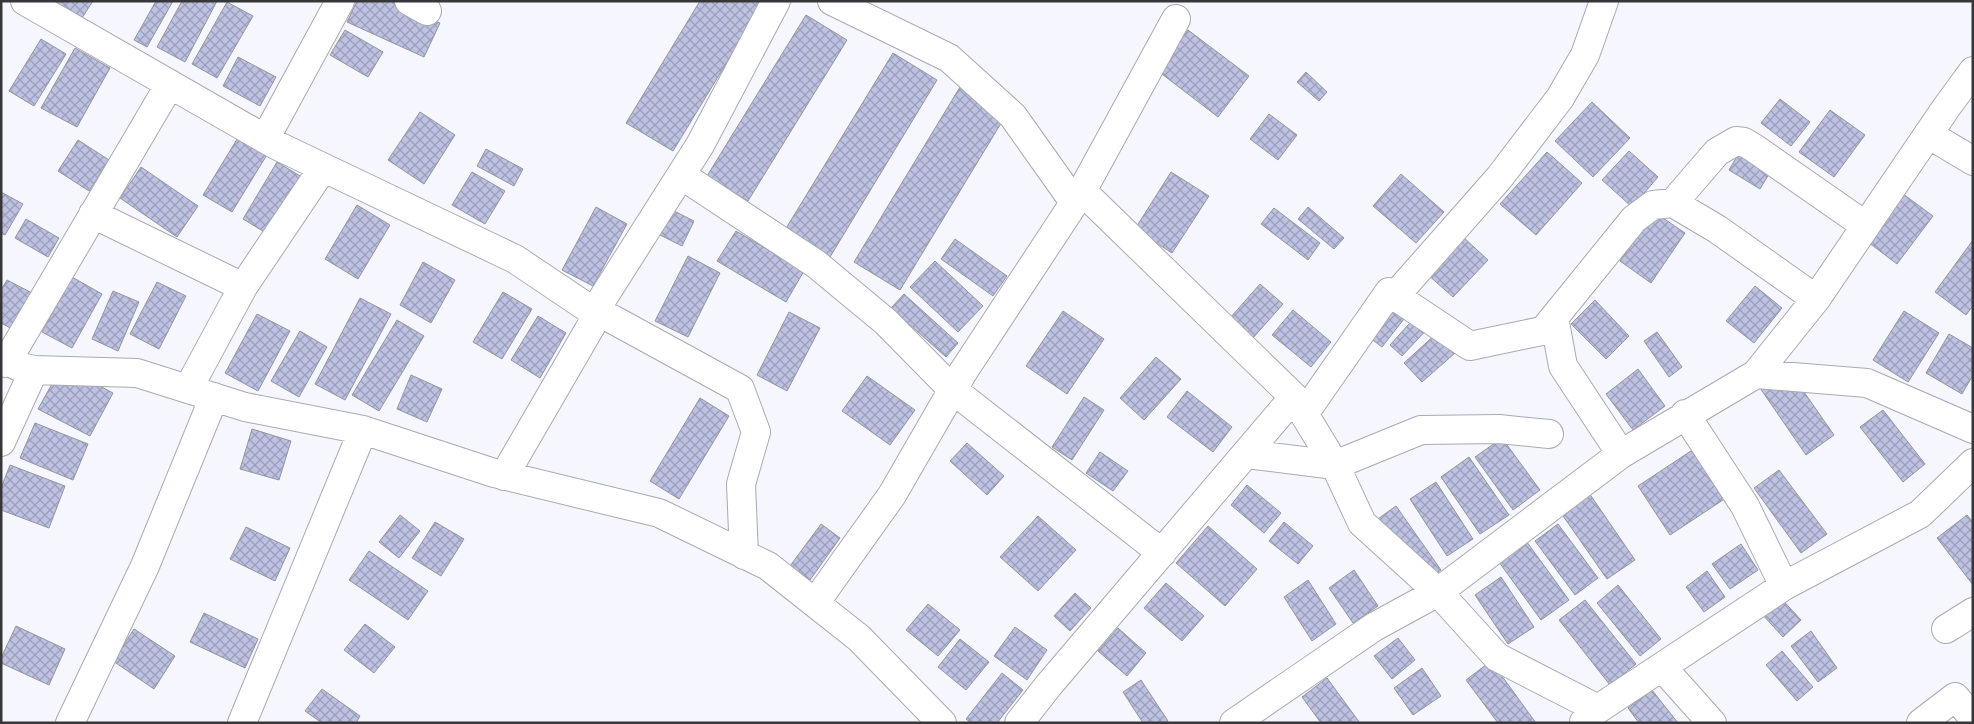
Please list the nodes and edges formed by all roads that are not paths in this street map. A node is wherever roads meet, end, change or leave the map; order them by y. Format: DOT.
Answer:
graph roads {
  1 [pos="26,1"];
  2 [pos="340,1"];
  3 [pos="776,1"];
  4 [pos="832,1"];
  5 [pos="1604,1"];
  6 [pos="1176,19"];
  7 [pos="1973,72"];
  8 [pos="170,84"];
  9 [pos="1928,134"];
  10 [pos="265,139"];
  11 [pos="1973,161"];
  12 [pos="324,168"];
  13 [pos="681,175"];
  14 [pos="1078,196"];
  15 [pos="1673,203"];
  16 [pos="94,214"];
  17 [pos="1866,226"];
  18 [pos="243,287"];
  19 [pos="1395,296"];
  20 [pos="1816,299"];
  21 [pos="596,313"];
  22 [pos="1544,330"];
  23 [pos="3,362"];
  24 [pos="34,370"];
  25 [pos="1756,374"];
  26 [pos="188,389"];
  27 [pos="952,390"];
  28 [pos="214,397"];
  29 [pos="1299,406"];
  30 [pos="1685,414"];
  31 [pos="1973,429"];
  32 [pos="363,430"];
  33 [pos="1549,434"];
  34 [pos="1,442"];
  35 [pos="1246,454"];
  36 [pos="1621,454"];
  37 [pos="1973,463"];
  38 [pos="1335,465"];
  39 [pos="504,476"];
  40 [pos="1162,553"];
  41 [pos="744,555"];
  42 [pos="1784,586"];
  43 [pos="1438,592"];
  44 [pos="815,603"];
  45 [pos="1973,612"];
  46 [pos="1946,629"];
  47 [pos="1662,667"];
  48 [pos="1591,716"];
  49 [pos="1973,717"];
  50 [pos="70,723"];
  51 [pos="242,723"];
  52 [pos="942,723"];
  53 [pos="1019,723"];
  54 [pos="1234,723"];
  55 [pos="1712,723"];
  56 [pos="1922,723"];
  1 -- 8 [label="street"];
  2 -- 10 [label="street"];
  3 -- 13 [label="street"];
  4 -- 14 [label="street"];
  5 -- 19 [label="street"];
  6 -- 14 [label="street"];
  7 -- 9 [label="street"];
  8 -- 10 [label="street"];
  8 -- 16 [label="street"];
  9 -- 11 [label="street"];
  9 -- 17 [label="street"];
  10 -- 12 [label="street"];
  12 -- 18 [label="street"];
  12 -- 21 [label="street"];
  13 -- 21 [label="street"];
  13 -- 27 [label="street"];
  14 -- 27 [label="street"];
  14 -- 29 [label="street"];
  15 -- 17 [label="street"];
  15 -- 20 [label="street"];
  15 -- 22 [label="street"];
  16 -- 18 [label="street"];
  16 -- 23 [label="street"];
  17 -- 20 [label="street"];
  18 -- 26 [label="street"];
  19 -- 22 [label="street"];
  19 -- 29 [label="street"];
  20 -- 25 [label="street"];
  21 -- 39 [label="street"];
  21 -- 41 [label="street"];
  22 -- 36 [label="street"];
  23 -- 24 [label="street"];
  24 -- 26 [label="street"];
  24 -- 34 [label="street"];
  25 -- 30 [label="street"];
  25 -- 31 [label="street"];
  26 -- 28 [label="street"];
  27 -- 40 [label="street"];
  27 -- 44 [label="street"];
  28 -- 32 [label="street"];
  28 -- 50 [label="street"];
  29 -- 35 [label="street"];
  29 -- 38 [label="street"];
  30 -- 36 [label="street"];
  30 -- 42 [label="street"];
  32 -- 39 [label="street"];
  32 -- 51 [label="street"];
  33 -- 38 [label="street"];
  35 -- 38 [label="street"];
  35 -- 40 [label="street"];
  36 -- 43 [label="street"];
  37 -- 42 [label="street"];
  38 -- 43 [label="street"];
  39 -- 41 [label="street"];
  40 -- 53 [label="street"];
  41 -- 44 [label="street"];
  42 -- 47 [label="street"];
  43 -- 48 [label="street"];
  43 -- 54 [label="street"];
  44 -- 52 [label="street"];
  45 -- 46 [label="street"];
  47 -- 48 [label="street"];
  47 -- 55 [label="street"];
  49 -- 56 [label="street"];
}
